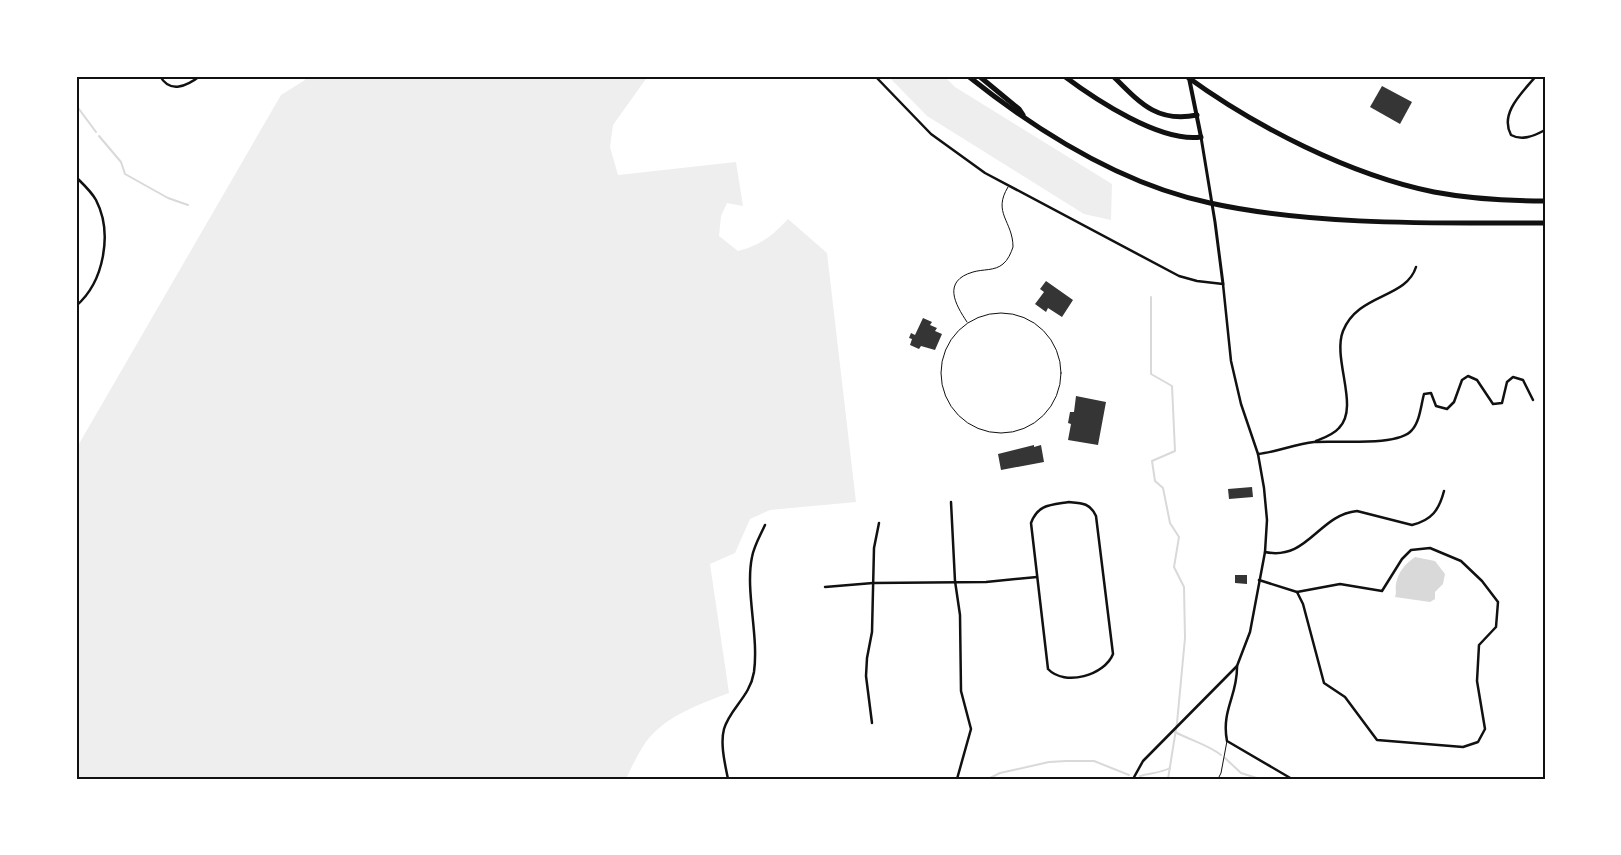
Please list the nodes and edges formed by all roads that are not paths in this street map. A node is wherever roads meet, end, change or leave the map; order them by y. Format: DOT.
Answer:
graph roads {
  1 [pos="160,76"];
  2 [pos="200,76"];
  3 [pos="875,76"];
  4 [pos="968,76"];
  5 [pos="979,76"];
  6 [pos="1064,76"];
  7 [pos="1113,76"];
  8 [pos="1188,76"];
  9 [pos="1536,76"];
  10 [pos="1197,115"];
  11 [pos="1025,118"];
  12 [pos="1545,130"];
  13 [pos="1201,137"];
  14 [pos="76,176"];
  15 [pos="1008,187"];
  16 [pos="1545,201"];
  17 [pos="1545,223"];
  18 [pos="1416,266"];
  19 [pos="1222,284"];
  20 [pos="76,306"];
  21 [pos="967,323"];
  22 [pos="1533,400"];
  23 [pos="1314,442"];
  24 [pos="1258,454"];
  25 [pos="1444,491"];
  26 [pos="951,502"];
  27 [pos="879,523"];
  28 [pos="765,525"];
  29 [pos="1265,552"];
  30 [pos="1037,577"];
  31 [pos="1258,580"];
  32 [pos="955,581"];
  33 [pos="872,584"];
  34 [pos="825,588"];
  35 [pos="1297,592"];
  36 [pos="1237,666"];
  37 [pos="872,723"];
  38 [pos="1227,741"];
  39 [pos="728,779"];
  40 [pos="957,779"];
  41 [pos="1133,779"];
  42 [pos="1218,779"];
  43 [pos="1292,779"];
  1 -- 2 [label="street"];
  3 -- 15 [label="street"];
  4 -- 11 [label="highway"];
  5 -- 11 [label="highway"];
  6 -- 13 [label="highway"];
  7 -- 10 [label="highway"];
  8 -- 10 [label="main road"];
  8 -- 16 [label="highway"];
  9 -- 12 [label="street"];
  10 -- 13 [label="main road"];
  11 -- 17 [label="highway"];
  13 -- 19 [label="street"];
  14 -- 20 [label="street"];
  15 -- 19 [label="street"];
  15 -- 21 [label="lane"];
  18 -- 23 [label="street"];
  19 -- 24 [label="street"];
  21 -- 21 [label="lane"];
  22 -- 23 [label="street"];
  23 -- 24 [label="street"];
  24 -- 29 [label="street"];
  25 -- 29 [label="street"];
  26 -- 32 [label="street"];
  27 -- 33 [label="street"];
  28 -- 39 [label="street"];
  29 -- 31 [label="street"];
  30 -- 30 [label="street"];
  30 -- 32 [label="street"];
  31 -- 35 [label="street"];
  31 -- 36 [label="street"];
  32 -- 33 [label="street"];
  32 -- 40 [label="street"];
  33 -- 34 [label="street"];
  33 -- 37 [label="street"];
  35 -- 35 [label="street"];
  36 -- 38 [label="street"];
  36 -- 41 [label="street"];
  38 -- 42 [label="lane"];
  38 -- 43 [label="street"];
}
